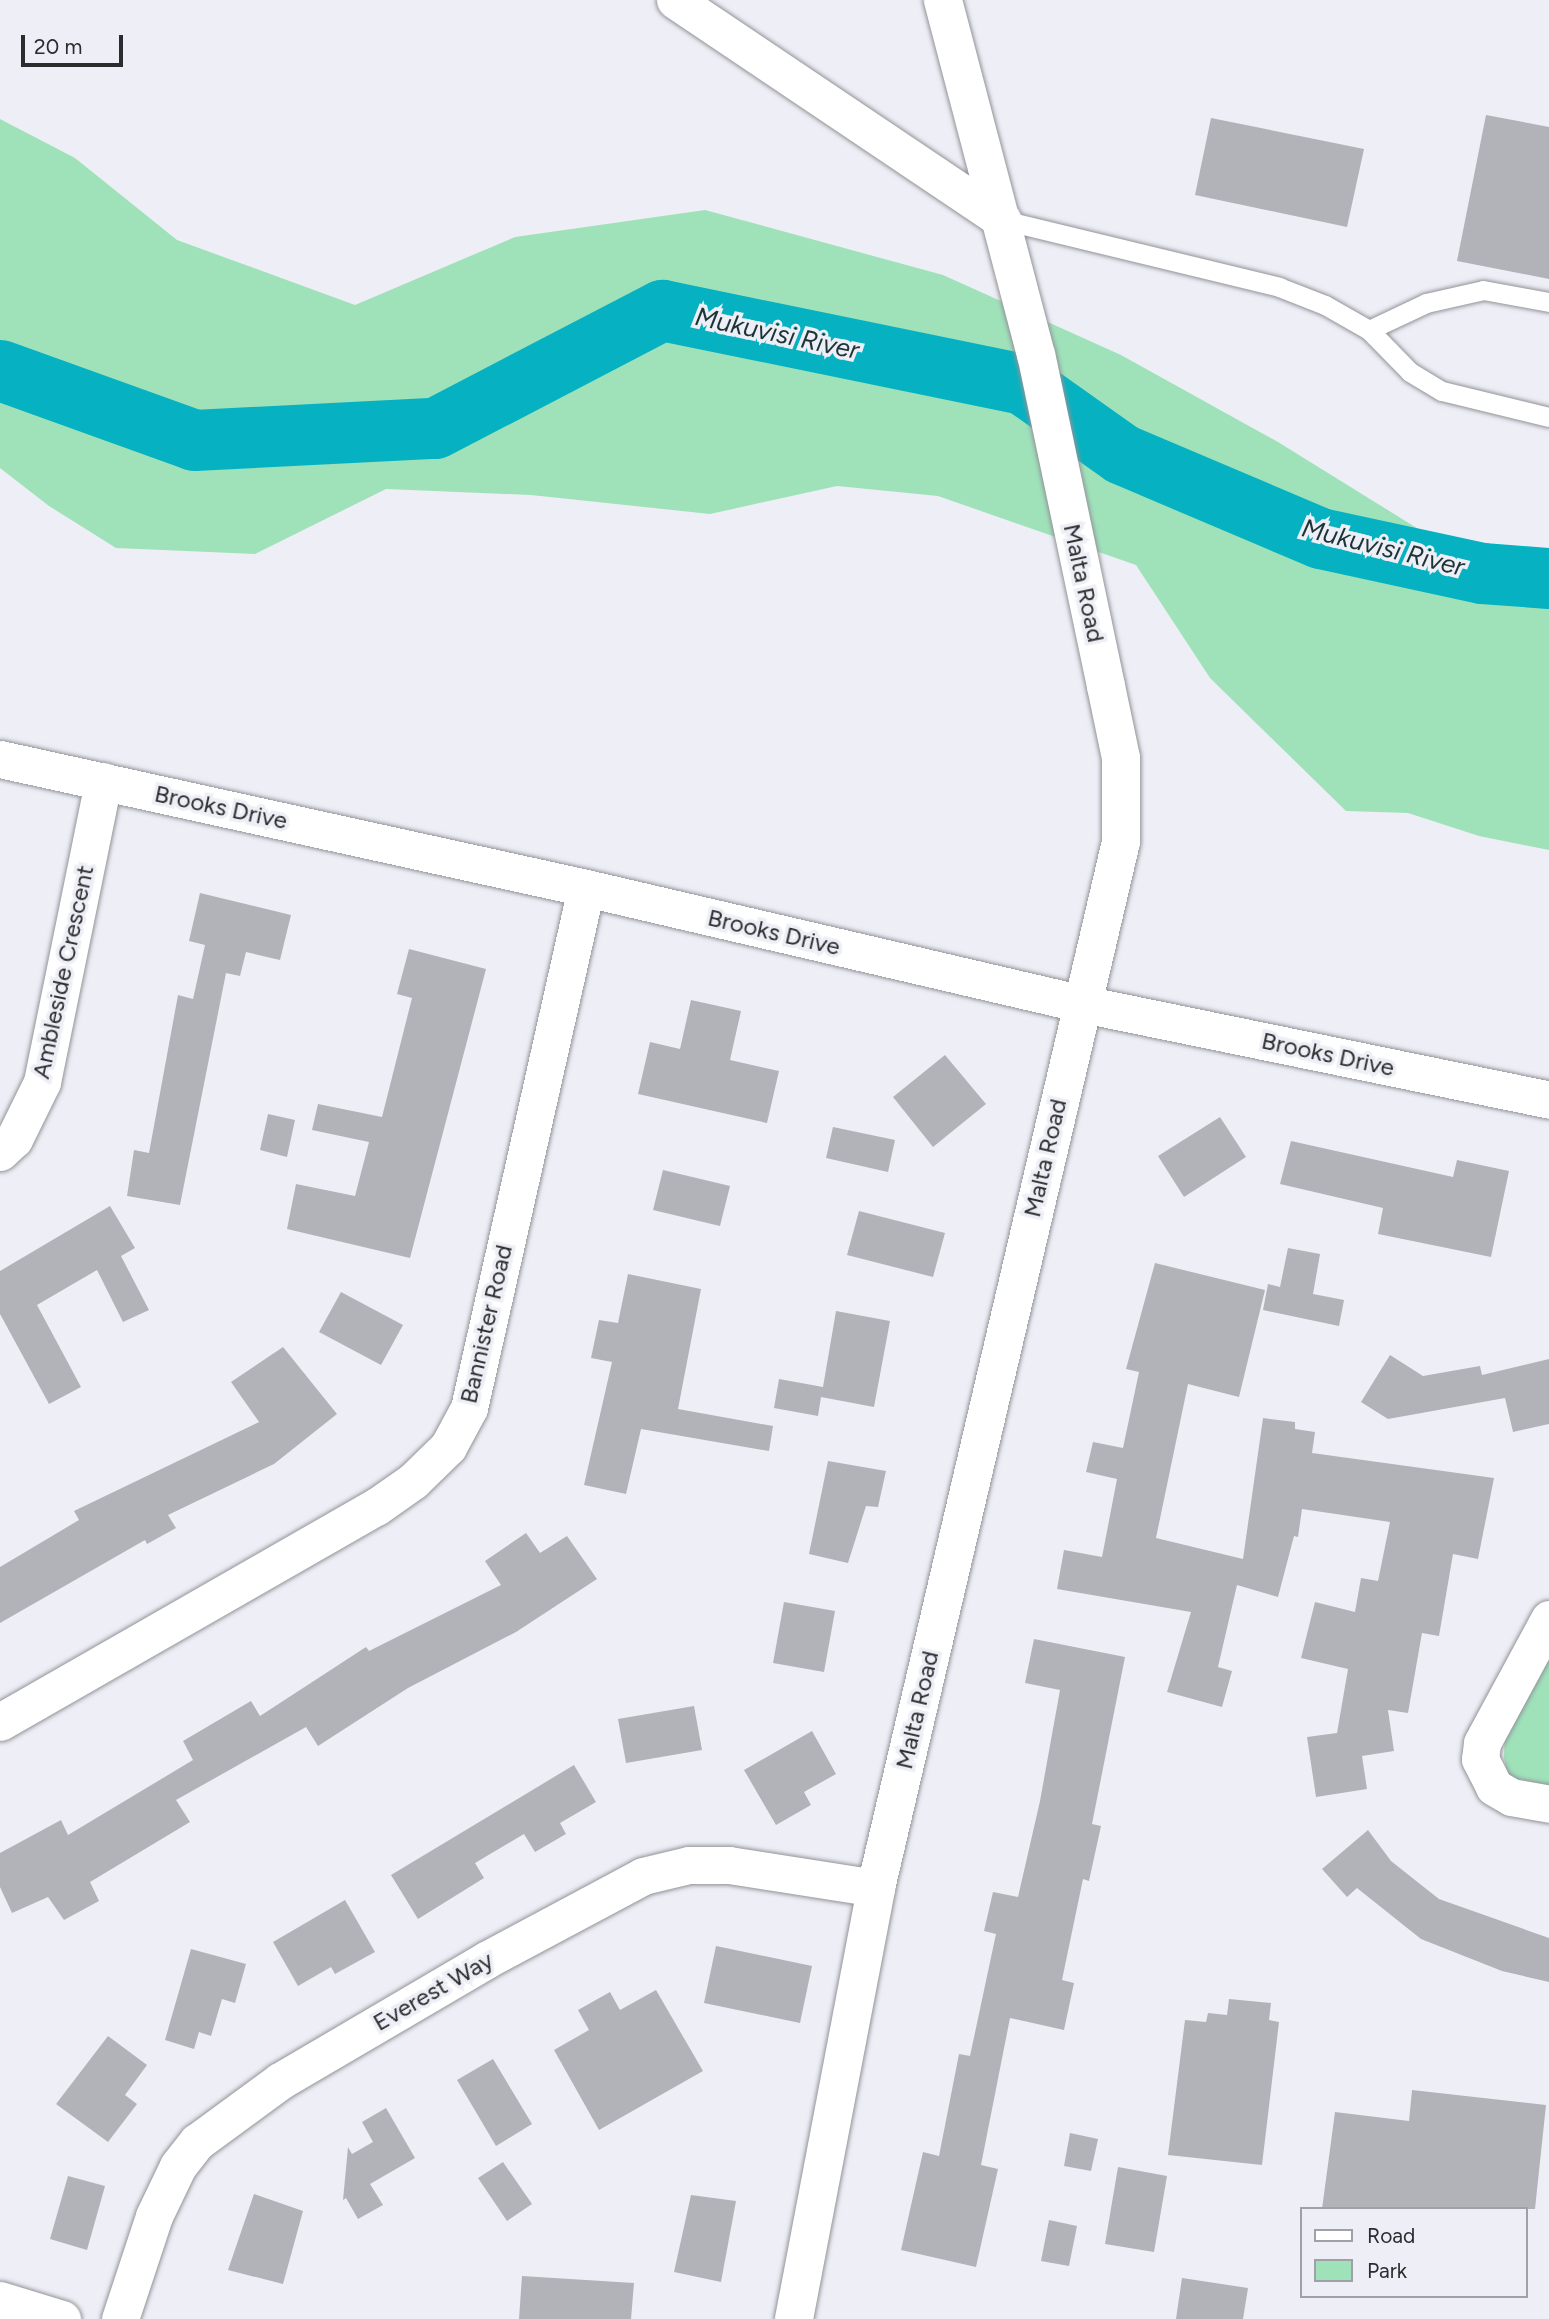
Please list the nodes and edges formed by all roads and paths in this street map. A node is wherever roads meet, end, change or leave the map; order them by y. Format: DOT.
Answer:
graph roads {
  1 [pos="675,0"];
  2 [pos="943,0"];
  3 [pos="1003,220"];
  4 [pos="1549,302"];
  5 [pos="1369,330"];
  6 [pos="1549,417"];
  7 [pos="0,759"];
  8 [pos="103,781"];
  9 [pos="586,888"];
  10 [pos="1083,1004"];
  11 [pos="1549,1100"];
  12 [pos="0,1152"];
  13 [pos="1549,1619"];
  14 [pos="0,1722"];
  15 [pos="1549,1804"];
  16 [pos="876,1888"];
  17 [pos="0,2300"];
  18 [pos="62,2319"];
  19 [pos="120,2319"];
  20 [pos="794,2319"];
  1 -- 3 [label="street"];
  2 -- 3 [label="street, Malta Road"];
  3 -- 5 [label="lane"];
  3 -- 10 [label="street, Malta Road"];
  4 -- 5 [label="lane"];
  5 -- 6 [label="lane"];
  7 -- 8 [label="street, Brooks Drive"];
  8 -- 9 [label="street, Brooks Drive"];
  8 -- 12 [label="street, Ambleside Crescent"];
  9 -- 10 [label="street, Brooks Drive"];
  9 -- 14 [label="street, Bannister Road"];
  10 -- 11 [label="street, Brooks Drive"];
  10 -- 16 [label="street, Malta Road"];
  13 -- 15 [label="street"];
  16 -- 19 [label="street, Everest Way"];
  16 -- 20 [label="street, Malta Road"];
  17 -- 18 [label="street"];
}
